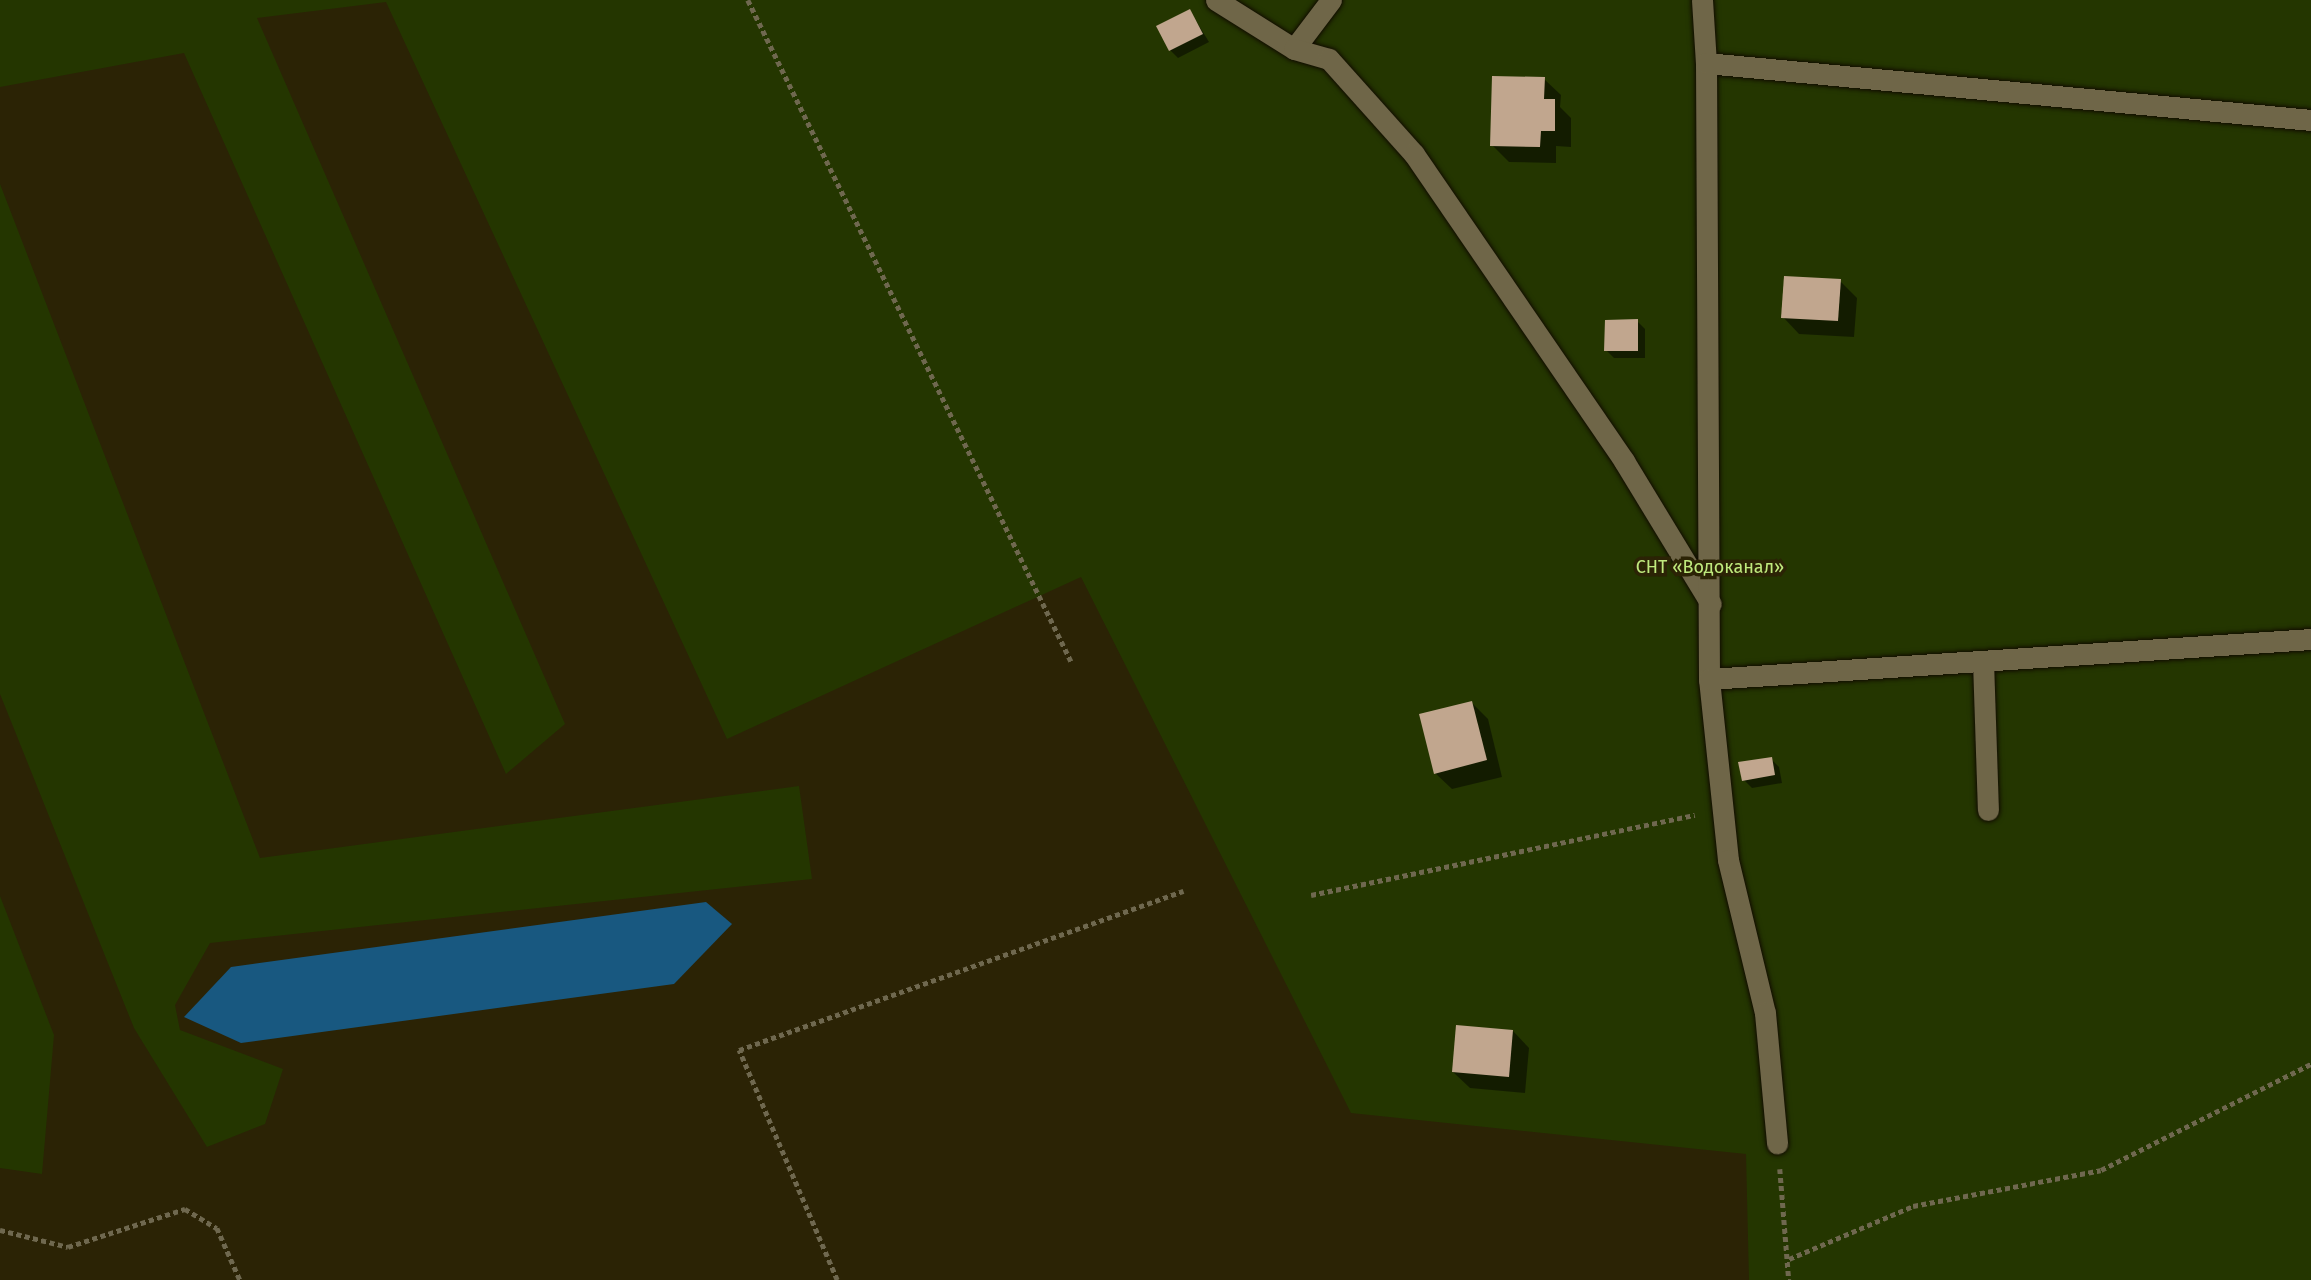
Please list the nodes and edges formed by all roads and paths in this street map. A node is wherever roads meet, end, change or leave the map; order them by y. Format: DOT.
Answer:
graph roads {
  1 [pos="748,0"];
  2 [pos="1216,0"];
  3 [pos="1331,0"];
  4 [pos="1702,0"];
  5 [pos="1294,49"];
  6 [pos="1706,63"];
  7 [pos="2311,120"];
  8 [pos="1710,604"];
  9 [pos="2311,639"];
  10 [pos="1071,661"];
  11 [pos="1983,661"];
  12 [pos="1709,678"];
  13 [pos="1723,809"];
  14 [pos="1988,810"];
  15 [pos="1183,891"];
  16 [pos="1311,895"];
  17 [pos="2311,1064"];
  18 [pos="1777,1143"];
  19 [pos="0,1230"];
  20 [pos="1789,1259"];
  21 [pos="240,1280"];
  22 [pos="838,1280"];
  23 [pos="1789,1280"];
  1 -- 10 [label="path"];
  2 -- 5 [label="street"];
  3 -- 5 [label="street"];
  4 -- 6 [label="street"];
  5 -- 8 [label="street"];
  6 -- 7 [label="street"];
  6 -- 8 [label="street"];
  8 -- 12 [label="street"];
  9 -- 11 [label="street"];
  11 -- 12 [label="street"];
  11 -- 14 [label="street"];
  12 -- 13 [label="street"];
  13 -- 16 [label="path"];
  13 -- 18 [label="street"];
  15 -- 22 [label="path"];
  17 -- 20 [label="path"];
  18 -- 20 [label="path"];
  19 -- 21 [label="path"];
  20 -- 23 [label="path"];
}
